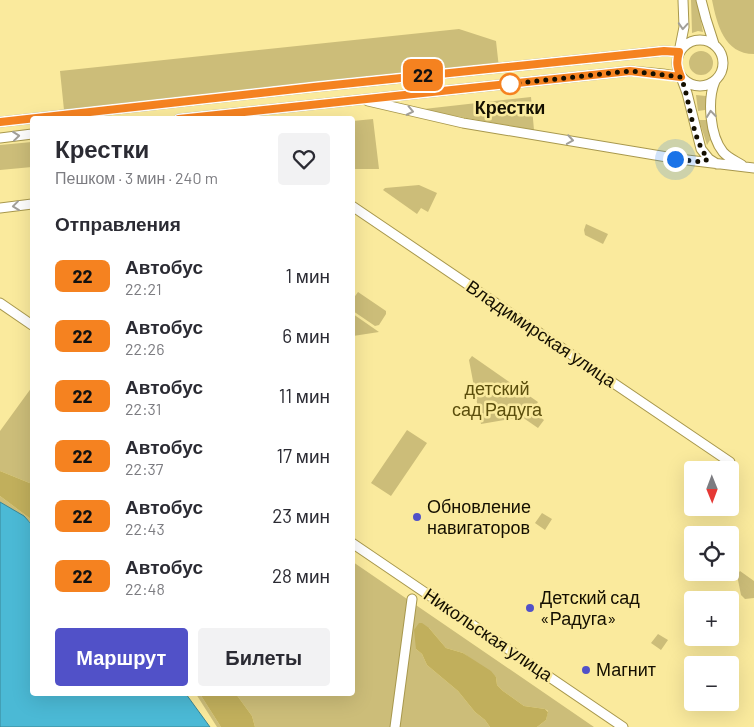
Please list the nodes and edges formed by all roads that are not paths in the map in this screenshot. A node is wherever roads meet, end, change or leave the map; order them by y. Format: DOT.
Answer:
graph roads {
  1 [pos="682,0"];
  2 [pos="701,0"];
  3 [pos="714,44"];
  4 [pos="679,52"];
  5 [pos="681,77"];
  6 [pos="715,81"];
  7 [pos="363,100"];
  8 [pos="55,116"];
  9 [pos="226,116"];
  10 [pos="30,119"];
  11 [pos="0,122"];
  12 [pos="30,134"];
  13 [pos="0,138"];
  14 [pos="719,146"];
  15 [pos="706,160"];
  16 [pos="751,168"];
  17 [pos="30,204"];
  18 [pos="0,208"];
  19 [pos="355,208"];
  20 [pos="0,303"];
  21 [pos="30,324"];
  22 [pos="729,461"];
  23 [pos="355,545"];
  24 [pos="412,599"];
  25 [pos="395,727"];
  26 [pos="623,727"];
  1 -- 4 [label="street, one-way"];
  2 -- 3 [label="street"];
  3 -- 4 [label="street"];
  3 -- 6 [label="street"];
  4 -- 5 [label="street"];
  4 -- 8 [label="street"];
  5 -- 6 [label="street"];
  5 -- 7 [label="street"];
  5 -- 15 [label="street"];
  14 -- 6 [label="street, one-way"];
  7 -- 9 [label="street"];
  7 -- 15 [label="street, one-way"];
  10 -- 11 [label="street"];
  13 -- 12 [label="street, one-way"];
  14 -- 15 [label="street"];
  14 -- 16 [label="street"];
  15 -- 16 [label="street"];
  17 -- 18 [label="street, one-way"];
  19 -- 22 [label="street, Владимирская улица"];
  20 -- 21 [label="street"];
  23 -- 26 [label="street, Никольская улица"];
  24 -- 25 [label="street"];
}
